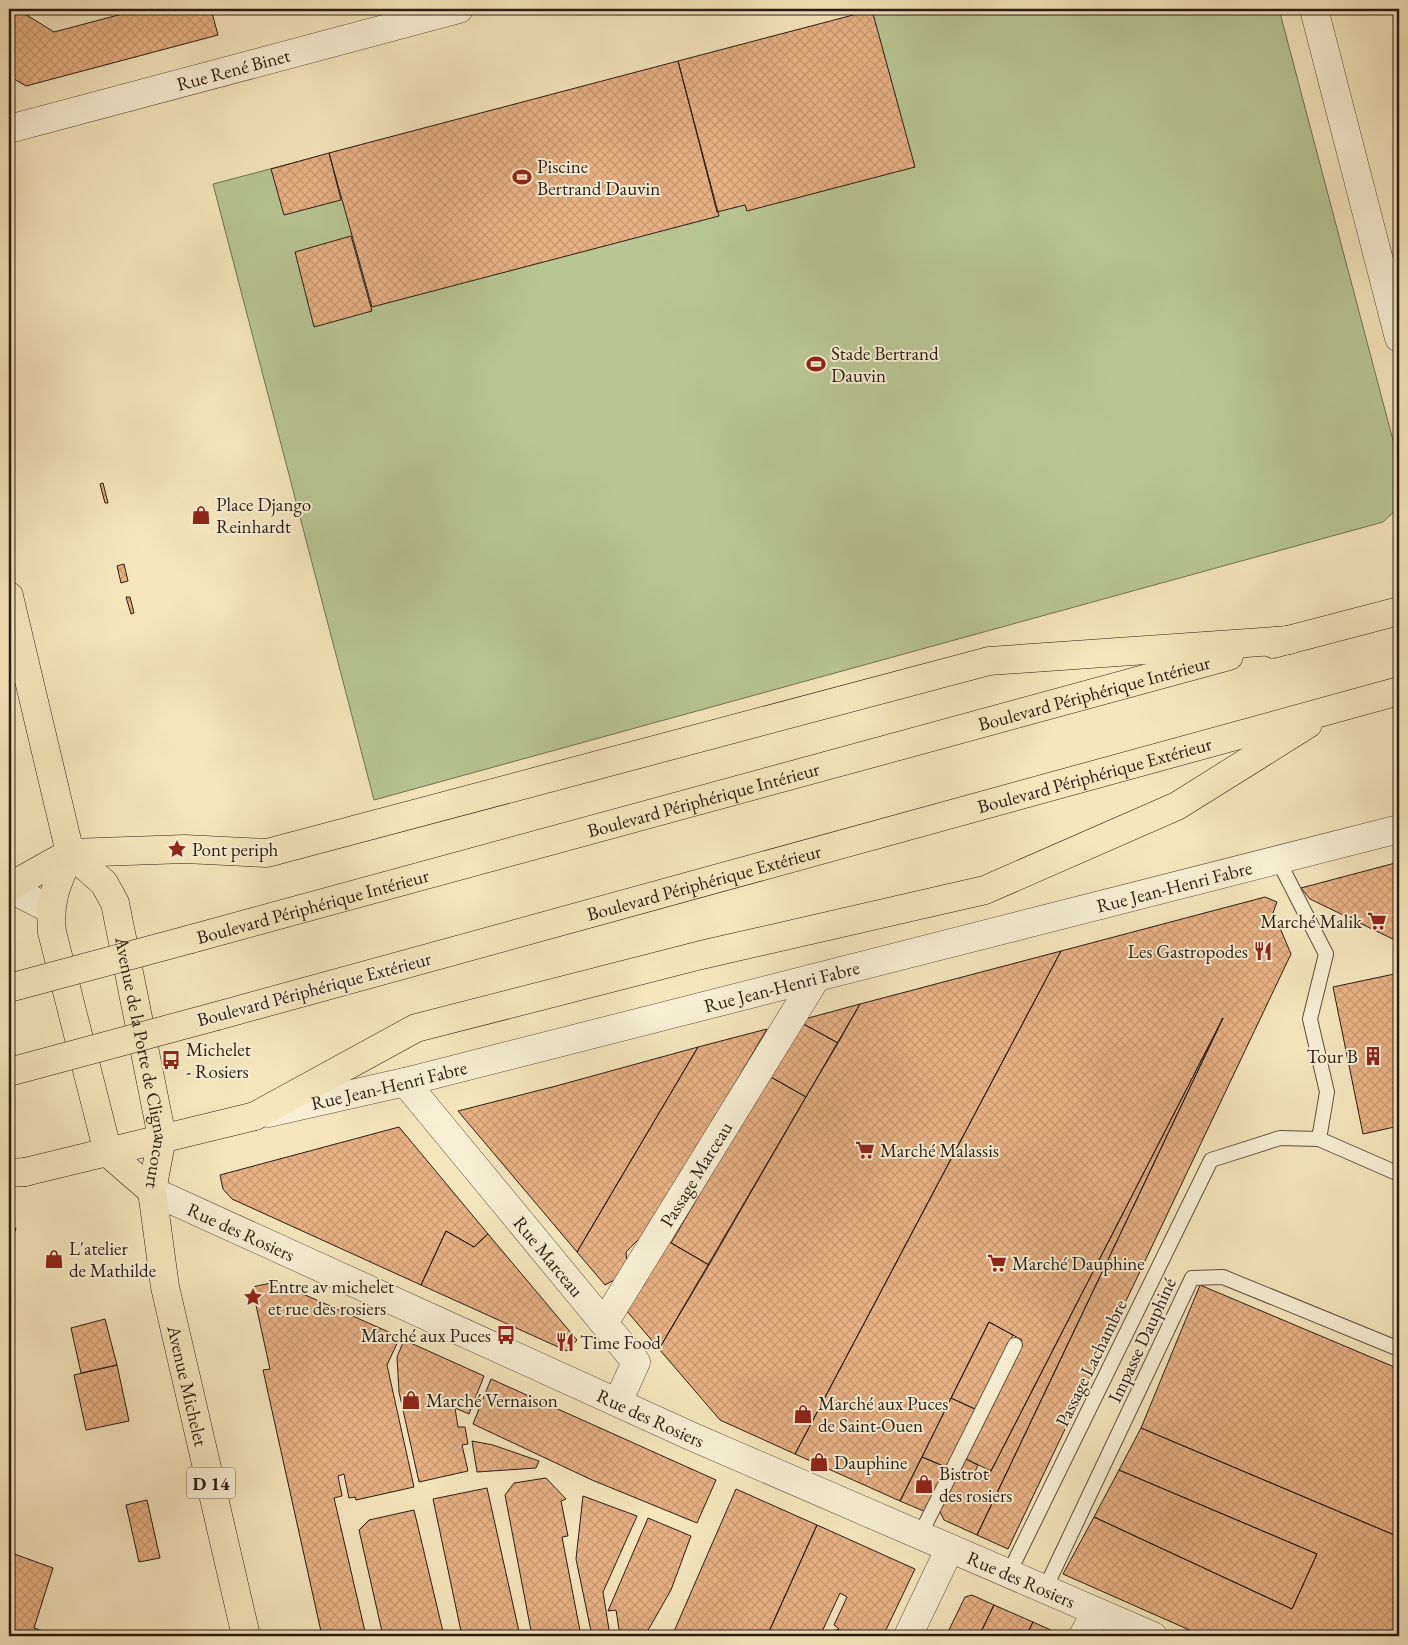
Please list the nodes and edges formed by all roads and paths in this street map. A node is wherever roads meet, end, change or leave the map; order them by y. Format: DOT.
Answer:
graph roads {
  1 [pos="459,9"];
  2 [pos="1314,9"];
  3 [pos="9,129"];
  4 [pos="1399,338"];
  5 [pos="9,596"];
  6 [pos="1399,611"];
  7 [pos="1289,640"];
  8 [pos="1399,691"];
  9 [pos="1333,708"];
  10 [pos="1399,829"];
  11 [pos="70,853"];
  12 [pos="1278,860"];
  13 [pos="9,887"];
  14 [pos="50,909"];
  15 [pos="816,978"];
  16 [pos="9,988"];
  17 [pos="9,1072"];
  18 [pos="405,1082"];
  19 [pos="255,1116"];
  20 [pos="162,1137"];
  21 [pos="1319,1139"];
  22 [pos="108,1153"];
  23 [pos="1399,1174"];
  24 [pos="14,1175"];
  25 [pos="152,1191"];
  26 [pos="604,1324"];
  27 [pos="1015,1346"];
  28 [pos="1399,1348"];
  29 [pos="618,1402"];
  30 [pos="920,1535"];
  31 [pos="950,1548"];
  32 [pos="1008,1575"];
  33 [pos="1044,1591"];
  34 [pos="1096,1612"];
  35 [pos="246,1636"];
  36 [pos="908,1636"];
  37 [pos="1083,1636"];
  38 [pos="1153,1636"];
  1 -- 3 [label="street, Rue René Binet"];
  2 -- 4 [label="street"];
  5 -- 11 [label="main road"];
  6 -- 7 [label="main road, Boulevard Périphérique Intérieur"];
  7 -- 11 [label="main road"];
  7 -- 16 [label="main road, Boulevard Périphérique Intérieur, bridge"];
  8 -- 9 [label="main road, Boulevard Périphérique Extérieur"];
  9 -- 17 [label="main road, Boulevard Périphérique Extérieur, bridge"];
  9 -- 19 [label="main road"];
  10 -- 12 [label="street, Rue Jean-Henri Fabre"];
  11 -- 13 [label="main road"];
  11 -- 14 [label="main road, Avenue de la Porte de Clignancourt"];
  11 -- 20 [label="main road, Avenue de la Porte de Clignancourt"];
  12 -- 15 [label="street, Rue Jean-Henri Fabre"];
  12 -- 21 [label="lane"];
  13 -- 14 [label="street"];
  14 -- 22 [label="main road, Avenue de la Porte de Clignancourt"];
  15 -- 18 [label="street, Rue Jean-Henri Fabre"];
  15 -- 26 [label="street, Passage Marceau"];
  18 -- 19 [label="street, Rue Jean-Henri Fabre"];
  18 -- 26 [label="street, Rue Marceau"];
  19 -- 20 [label="main road, Rue Jean-Henri Fabre"];
  20 -- 22 [label="main road, Rue Jean-Henri Fabre"];
  20 -- 25 [label="main road, Avenue de la Porte de Clignancourt"];
  21 -- 23 [label="lane"];
  21 -- 32 [label="lane, Passage Lachambre"];
  22 -- 24 [label="main road, Rue Jean-Henri Fabre"];
  22 -- 25 [label="main road, Avenue de la Porte de Clignancourt"];
  25 -- 29 [label="street, Rue des Rosiers"];
  25 -- 35 [label="main road, Avenue Michelet / D 14"];
  26 -- 29 [label="street, Rue Marceau"];
  27 -- 30 [label="lane"];
  28 -- 33 [label="lane, Impasse Dauphiné"];
  29 -- 30 [label="street, Rue des Rosiers"];
  30 -- 31 [label="street, Rue des Rosiers"];
  31 -- 32 [label="street, Rue des Rosiers"];
  31 -- 36 [label="street"];
  32 -- 33 [label="street, Rue des Rosiers"];
  33 -- 34 [label="street, Rue des Rosiers"];
  34 -- 37 [label="street"];
  34 -- 38 [label="street, Rue des Rosiers"];
}
